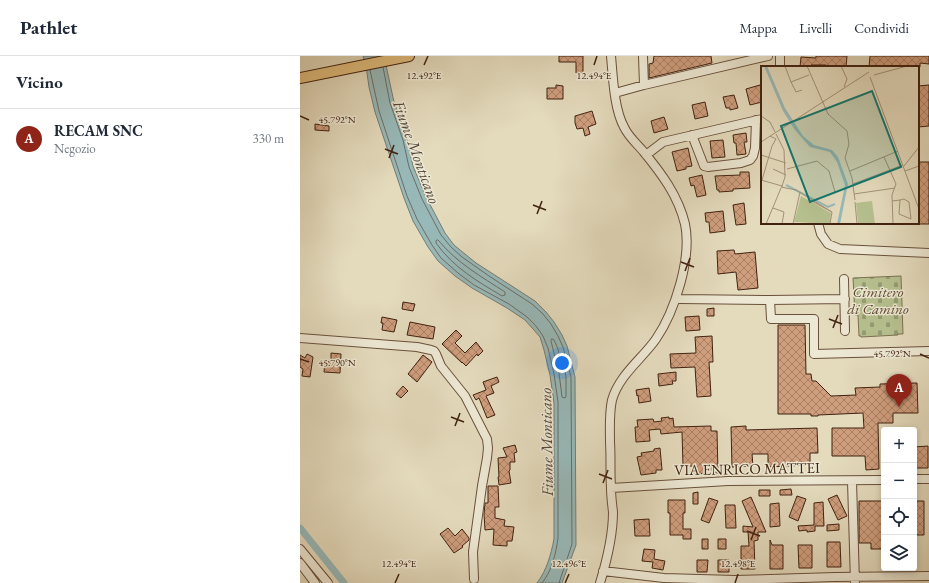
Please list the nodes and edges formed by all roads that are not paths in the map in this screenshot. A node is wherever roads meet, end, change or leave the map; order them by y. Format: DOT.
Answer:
graph roads {
  1 [pos="407,56"];
  2 [pos="611,56"];
  3 [pos="643,56"];
  4 [pos="768,56"];
  5 [pos="300,78"];
  6 [pos="644,85"];
  7 [pos="615,94"];
  8 [pos="759,119"];
  9 [pos="692,135"];
  10 [pos="646,155"];
  11 [pos="818,224"];
  12 [pos="929,253"];
  13 [pos="844,279"];
  14 [pos="680,299"];
  15 [pos="845,299"];
  16 [pos="770,300"];
  17 [pos="845,331"];
  18 [pos="300,338"];
  19 [pos="929,351"];
  20 [pos="917,479"];
  21 [pos="929,479"];
  22 [pos="881,480"];
  23 [pos="852,481"];
  24 [pos="611,488"];
  25 [pos="300,549"];
  26 [pos="303,557"];
  27 [pos="300,563"];
  28 [pos="604,571"];
  29 [pos="929,576"];
  30 [pos="474,579"];
  31 [pos="855,580"];
  32 [pos="315,583"];
  33 [pos="328,583"];
  34 [pos="600,583"];
  1 -- 5 [label="main road"];
  2 -- 7 [label="street"];
  3 -- 6 [label="street"];
  4 -- 6 [label="street"];
  6 -- 7 [label="street"];
  7 -- 10 [label="street"];
  8 -- 9 [label="street"];
  8 -- 9 [label="street"];
  9 -- 10 [label="street"];
  10 -- 24 [label="street"];
  11 -- 12 [label="street"];
  13 -- 15 [label="street"];
  14 -- 16 [label="street"];
  15 -- 16 [label="street"];
  15 -- 17 [label="street"];
  16 -- 19 [label="street"];
  18 -- 30 [label="street"];
  20 -- 21 [label="street"];
  22 -- 23 [label="street, VIA ENRICO MATTEI"];
  23 -- 24 [label="street, VIA ENRICO MATTEI"];
  23 -- 31 [label="street"];
  24 -- 28 [label="street"];
  25 -- 26 [label="street"];
  26 -- 33 [label="street"];
  27 -- 32 [label="street"];
  28 -- 31 [label="street"];
  28 -- 34 [label="street"];
  29 -- 31 [label="street"];
}
